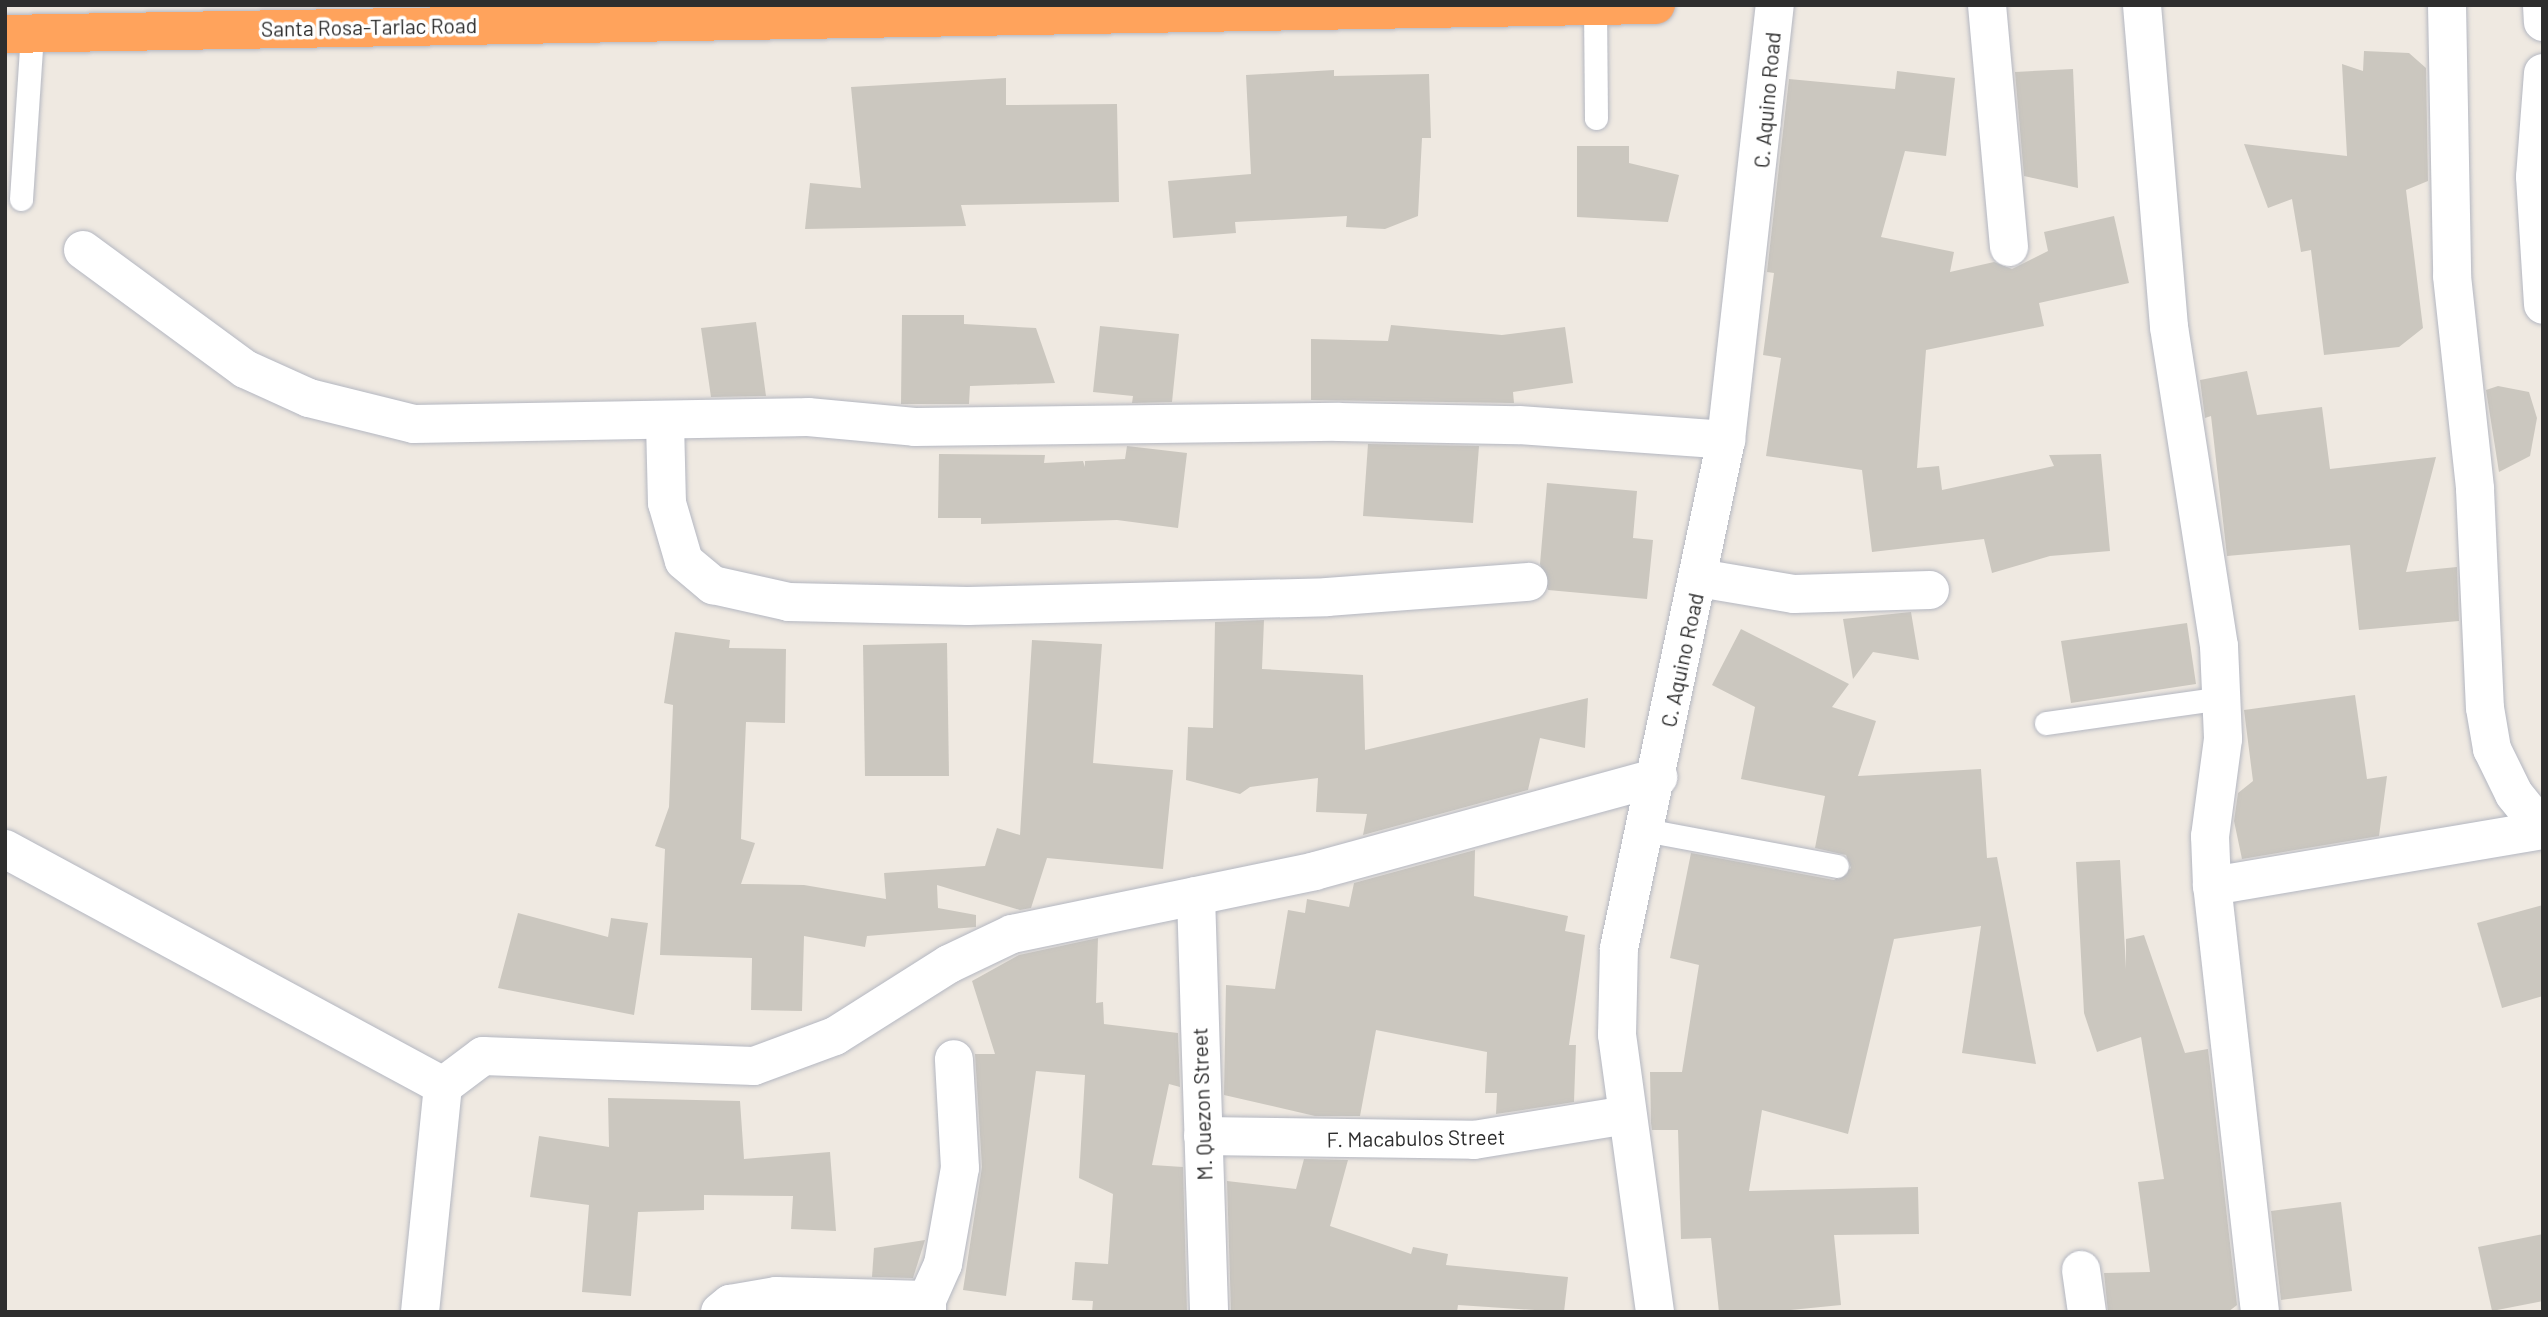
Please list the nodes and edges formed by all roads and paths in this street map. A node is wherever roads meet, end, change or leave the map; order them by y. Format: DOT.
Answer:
graph roads {
  1 [pos="1656,5"];
  2 [pos="1775,5"];
  3 [pos="1987,5"];
  4 [pos="2142,5"];
  5 [pos="2447,5"];
  6 [pos="2542,5"];
  7 [pos="1595,6"];
  8 [pos="1434,8"];
  9 [pos="1285,9"];
  10 [pos="392,16"];
  11 [pos="2543,22"];
  12 [pos="19,34"];
  13 [pos="2543,73"];
  14 [pos="1597,118"];
  15 [pos="21,199"];
  16 [pos="2010,247"];
  17 [pos="83,250"];
  18 [pos="2543,305"];
  19 [pos="665,422"];
  20 [pos="1726,440"];
  21 [pos="1699,578"];
  22 [pos="1528,582"];
  23 [pos="1930,590"];
  24 [pos="2222,698"];
  25 [pos="2046,723"];
  26 [pos="1658,777"];
  27 [pos="1645,830"];
  28 [pos="2543,830"];
  29 [pos="5,849"];
  30 [pos="1837,866"];
  31 [pos="2212,886"];
  32 [pos="1196,896"];
  33 [pos="954,1059"];
  34 [pos="443,1086"];
  35 [pos="1627,1115"];
  36 [pos="1203,1136"];
  37 [pos="2081,1270"];
  38 [pos="927,1306"];
  39 [pos="727,1309"];
  40 [pos="420,1312"];
  41 [pos="1209,1312"];
  42 [pos="1654,1312"];
  43 [pos="2087,1312"];
  44 [pos="2260,1312"];
  1 -- 7 [label="highway, Santa Rosa-Tarlac Road"];
  2 -- 20 [label="street, C. Aquino Road"];
  3 -- 16 [label="street"];
  4 -- 24 [label="street"];
  5 -- 28 [label="street"];
  6 -- 11 [label="street"];
  7 -- 8 [label="highway, Santa Rosa-Tarlac Road"];
  7 -- 14 [label="lane"];
  8 -- 9 [label="highway, Santa Rosa-Tarlac Road"];
  9 -- 10 [label="highway, Santa Rosa-Tarlac Road"];
  10 -- 12 [label="highway, Santa Rosa-Tarlac Road"];
  12 -- 15 [label="lane"];
  13 -- 18 [label="street"];
  17 -- 19 [label="street"];
  19 -- 20 [label="street"];
  19 -- 22 [label="street"];
  20 -- 21 [label="street, C. Aquino Road"];
  21 -- 23 [label="street"];
  21 -- 26 [label="street, C. Aquino Road"];
  24 -- 25 [label="lane"];
  24 -- 31 [label="street"];
  26 -- 27 [label="street, C. Aquino Road"];
  26 -- 32 [label="street"];
  27 -- 30 [label="lane"];
  27 -- 35 [label="street, C. Aquino Road"];
  28 -- 31 [label="street"];
  29 -- 34 [label="street"];
  31 -- 44 [label="street"];
  32 -- 34 [label="street"];
  32 -- 36 [label="street, M. Quezon Street"];
  33 -- 38 [label="street"];
  34 -- 40 [label="street"];
  35 -- 36 [label="street, F. Macabulos Street"];
  35 -- 42 [label="street, C. Aquino Road"];
  36 -- 41 [label="street, M. Quezon Street"];
  37 -- 43 [label="street"];
  38 -- 39 [label="street"];
}
